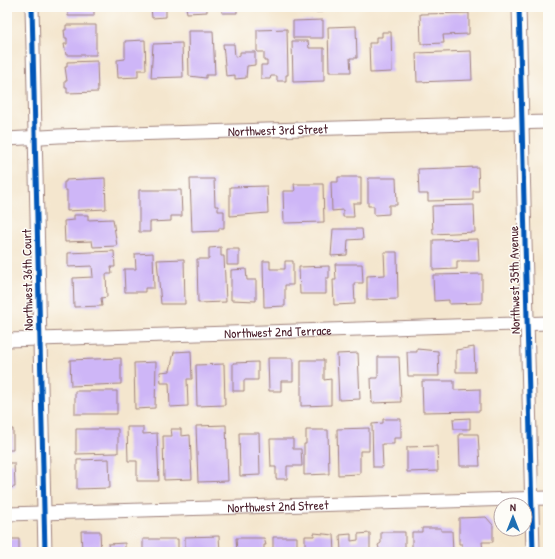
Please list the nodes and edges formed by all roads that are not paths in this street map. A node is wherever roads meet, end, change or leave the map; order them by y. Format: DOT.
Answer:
graph roads {
  1 [pos="32,7"];
  2 [pos="519,7"];
  3 [pos="523,122"];
  4 [pos="548,122"];
  5 [pos="35,137"];
  6 [pos="7,139"];
  7 [pos="526,323"];
  8 [pos="548,323"];
  9 [pos="39,338"];
  10 [pos="7,340"];
  11 [pos="532,497"];
  12 [pos="533,498"];
  13 [pos="548,498"];
  14 [pos="493,499"];
  15 [pos="44,513"];
  16 [pos="7,514"];
  17 [pos="533,537"];
  18 [pos="45,552"];
  19 [pos="533,552"];
  1 -- 5 [label="street, Northwest 36th Court"];
  2 -- 3 [label="street, Northwest 35th Avenue"];
  3 -- 4 [label="street, Northwest 3rd Street"];
  3 -- 5 [label="street, Northwest 3rd Street"];
  3 -- 7 [label="street, Northwest 35th Avenue"];
  5 -- 6 [label="street, Northwest 3rd Street"];
  5 -- 9 [label="street, Northwest 36th Court"];
  7 -- 8 [label="street, Northwest 2nd Terrace"];
  7 -- 9 [label="street, Northwest 2nd Terrace"];
  7 -- 11 [label="street, Northwest 35th Avenue"];
  9 -- 10 [label="street, Northwest 2nd Terrace"];
  9 -- 15 [label="street, Northwest 36th Court"];
  12 -- 13 [label="street, Northwest 2nd Street"];
  14 -- 15 [label="street, Northwest 2nd Street"];
  15 -- 16 [label="street, Northwest 2nd Street"];
  15 -- 18 [label="street, Northwest 36th Court"];
  17 -- 19 [label="street, Northwest 35th Avenue"];
}
